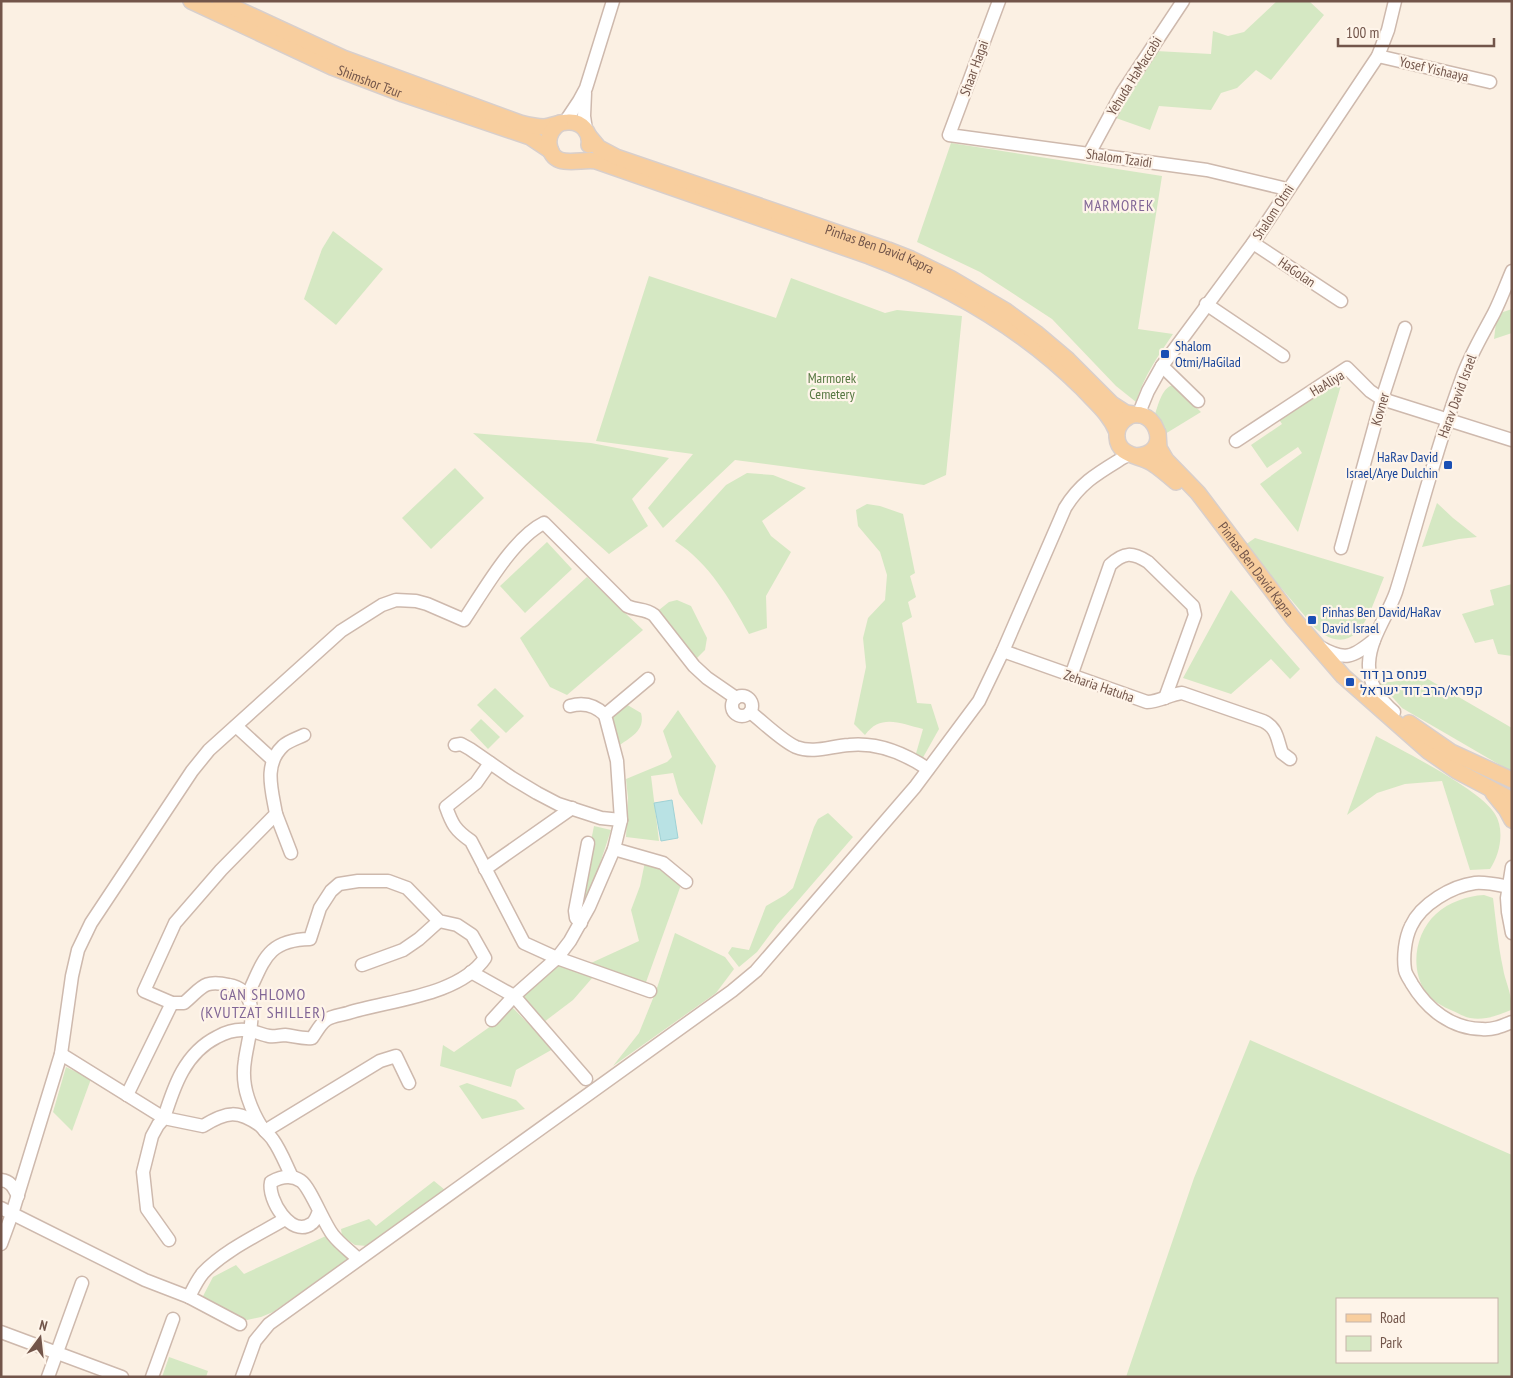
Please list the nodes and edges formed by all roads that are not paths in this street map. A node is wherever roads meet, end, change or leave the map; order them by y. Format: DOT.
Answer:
graph roads {
  1 [pos="191,1"];
  2 [pos="220,1"];
  3 [pos="613,1"];
  4 [pos="999,1"];
  5 [pos="1183,1"];
  6 [pos="1395,1"];
  7 [pos="1378,56"];
  8 [pos="1490,82"];
  9 [pos="586,88"];
  10 [pos="563,123"];
  11 [pos="587,133"];
  12 [pos="949,135"];
  13 [pos="551,151"];
  14 [pos="1088,154"];
  15 [pos="576,161"];
  16 [pos="1287,189"];
  17 [pos="1253,243"];
  18 [pos="1512,271"];
  19 [pos="1341,301"];
  20 [pos="1206,304"];
  21 [pos="1405,328"];
  22 [pos="1282,356"];
  23 [pos="1162,366"];
  24 [pos="1382,399"];
  25 [pos="1198,401"];
  26 [pos="1142,416"];
  27 [pos="1448,418"];
  28 [pos="1158,433"];
  29 [pos="1118,437"];
  30 [pos="1512,440"];
  31 [pos="1236,442"];
  32 [pos="1132,455"];
  33 [pos="1100,470"];
  34 [pos="1210,509"];
  35 [pos="1340,548"];
  36 [pos="1374,640"];
  37 [pos="1313,643"];
  38 [pos="1003,651"];
  39 [pos="1071,676"];
  40 [pos="648,679"];
  41 [pos="1364,695"];
  42 [pos="1164,698"];
  43 [pos="570,706"];
  44 [pos="1396,713"];
  45 [pos="605,715"];
  46 [pos="236,726"];
  47 [pos="304,735"];
  48 [pos="455,745"];
  49 [pos="1290,759"];
  50 [pos="273,760"];
  51 [pos="490,763"];
  52 [pos="928,769"];
  53 [pos="1512,780"];
  54 [pos="1482,784"];
  55 [pos="1512,800"];
  56 [pos="572,808"];
  57 [pos="276,814"];
  58 [pos="621,820"];
  59 [pos="1512,820"];
  60 [pos="588,843"];
  61 [pos="614,849"];
  62 [pos="291,853"];
  63 [pos="1512,867"];
  64 [pos="485,869"];
  65 [pos="686,882"];
  66 [pos="1510,884"];
  67 [pos="439,921"];
  68 [pos="581,923"];
  69 [pos="1512,933"];
  70 [pos="557,958"];
  71 [pos="362,965"];
  72 [pos="471,972"];
  73 [pos="650,991"];
  74 [pos="248,996"];
  75 [pos="514,996"];
  76 [pos="172,1002"];
  77 [pos="492,1020"];
  78 [pos="1512,1022"];
  79 [pos="250,1031"];
  80 [pos="61,1054"];
  81 [pos="586,1079"];
  82 [pos="409,1083"];
  83 [pos="127,1095"];
  84 [pos="164,1118"];
  85 [pos="263,1129"];
  86 [pos="292,1177"];
  87 [pos="1,1180"];
  88 [pos="18,1196"];
  89 [pos="7,1211"];
  90 [pos="319,1211"];
  91 [pos="285,1218"];
  92 [pos="169,1240"];
  93 [pos="1,1244"];
  94 [pos="358,1259"];
  95 [pos="82,1283"];
  96 [pos="190,1297"];
  97 [pos="173,1319"];
  98 [pos="240,1324"];
  99 [pos="1,1332"];
  100 [pos="57,1353"];
  101 [pos="48,1377"];
  102 [pos="122,1377"];
  103 [pos="152,1377"];
  104 [pos="242,1377"];
  1 -- 13 [label="main road, Shimshor Tzur"];
  2 -- 10 [label="main road, Shimshor Tzur"];
  3 -- 9 [label="street"];
  4 -- 12 [label="street, Shaar Hagai"];
  5 -- 14 [label="street, Yehuda HaMaccabi"];
  6 -- 7 [label="street, Shalom Otmi"];
  7 -- 8 [label="street, Yosef Yishaaya"];
  7 -- 16 [label="street, Shalom Otmi"];
  9 -- 10 [label="street"];
  9 -- 11 [label="street"];
  10 -- 11 [label="main road"];
  10 -- 13 [label="main road"];
  11 -- 15 [label="main road"];
  11 -- 26 [label="main road, Pinhas Ben David Kapra"];
  12 -- 14 [label="street, Shalom Tzaidi"];
  13 -- 15 [label="main road"];
  14 -- 16 [label="street, Shalom Tzaidi"];
  15 -- 29 [label="main road, Pinhas Ben David Kapra"];
  16 -- 17 [label="street, Shalom Otmi"];
  17 -- 19 [label="street, HaGolan"];
  17 -- 20 [label="street, Shalom Otmi"];
  18 -- 27 [label="street, Harav David Israel"];
  20 -- 22 [label="street"];
  20 -- 23 [label="street, Shalom Otmi"];
  21 -- 24 [label="street, Kovner"];
  23 -- 25 [label="street"];
  23 -- 26 [label="street, Shalom Otmi"];
  24 -- 27 [label="street, HaAliya"];
  24 -- 31 [label="street, HaAliya"];
  24 -- 35 [label="street, Kovner"];
  26 -- 28 [label="main road"];
  26 -- 29 [label="main road"];
  27 -- 30 [label="street, HaAliya"];
  27 -- 36 [label="street, Harav David Israel"];
  28 -- 32 [label="main road"];
  28 -- 34 [label="main road, Pinhas Ben David Kapra"];
  29 -- 32 [label="main road"];
  29 -- 33 [label="street"];
  32 -- 33 [label="street"];
  32 -- 34 [label="main road, Pinhas Ben David Kapra"];
  33 -- 38 [label="street"];
  34 -- 37 [label="main road, Pinhas Ben David Kapra"];
  36 -- 37 [label="street, Harav David Israel"];
  36 -- 44 [label="street, Harav David Israel"];
  37 -- 41 [label="main road, Pinhas Ben David Kapra"];
  38 -- 39 [label="street, Zeharia Hatuha"];
  38 -- 52 [label="street"];
  39 -- 42 [label="street, Zeharia Hatuha"];
  39 -- 42 [label="street"];
  40 -- 45 [label="street"];
  41 -- 44 [label="main road, Pinhas Ben David Kapra"];
  41 -- 54 [label="main road, Pinhas Ben David Kapra"];
  42 -- 49 [label="street, Zeharia Hatuha"];
  43 -- 45 [label="street"];
  44 -- 53 [label="main road, Pinhas Ben David Kapra"];
  45 -- 58 [label="street"];
  46 -- 50 [label="street"];
  46 -- 52 [label="street"];
  46 -- 80 [label="street"];
  47 -- 50 [label="street"];
  48 -- 51 [label="street"];
  50 -- 57 [label="street"];
  51 -- 56 [label="street"];
  51 -- 64 [label="street"];
  52 -- 94 [label="street"];
  54 -- 55 [label="main road, Pinhas Ben David Kapra"];
  54 -- 59 [label="main road"];
  56 -- 58 [label="street"];
  56 -- 64 [label="street"];
  57 -- 62 [label="street"];
  57 -- 76 [label="street"];
  58 -- 61 [label="street"];
  60 -- 68 [label="street"];
  61 -- 65 [label="street"];
  61 -- 68 [label="street"];
  63 -- 66 [label="street"];
  64 -- 70 [label="street"];
  66 -- 69 [label="street"];
  66 -- 78 [label="street"];
  67 -- 71 [label="street"];
  67 -- 72 [label="street"];
  67 -- 74 [label="street"];
  68 -- 70 [label="street"];
  70 -- 73 [label="street"];
  70 -- 75 [label="street"];
  72 -- 75 [label="street"];
  72 -- 79 [label="street"];
  74 -- 76 [label="street"];
  74 -- 79 [label="street"];
  75 -- 77 [label="street"];
  75 -- 81 [label="street"];
  76 -- 83 [label="street"];
  79 -- 84 [label="street"];
  79 -- 85 [label="street"];
  80 -- 83 [label="street"];
  80 -- 88 [label="street"];
  82 -- 85 [label="street"];
  83 -- 84 [label="street"];
  84 -- 85 [label="street"];
  84 -- 92 [label="street"];
  85 -- 86 [label="street"];
  86 -- 90 [label="street"];
  86 -- 91 [label="street"];
  87 -- 88 [label="street"];
  88 -- 89 [label="street"];
  89 -- 93 [label="street"];
  89 -- 96 [label="street"];
  90 -- 91 [label="street"];
  90 -- 94 [label="street"];
  91 -- 96 [label="street"];
  94 -- 104 [label="street"];
  95 -- 100 [label="street"];
  96 -- 98 [label="street"];
  97 -- 103 [label="street"];
  99 -- 100 [label="street"];
  100 -- 101 [label="street"];
  100 -- 102 [label="street"];
}
